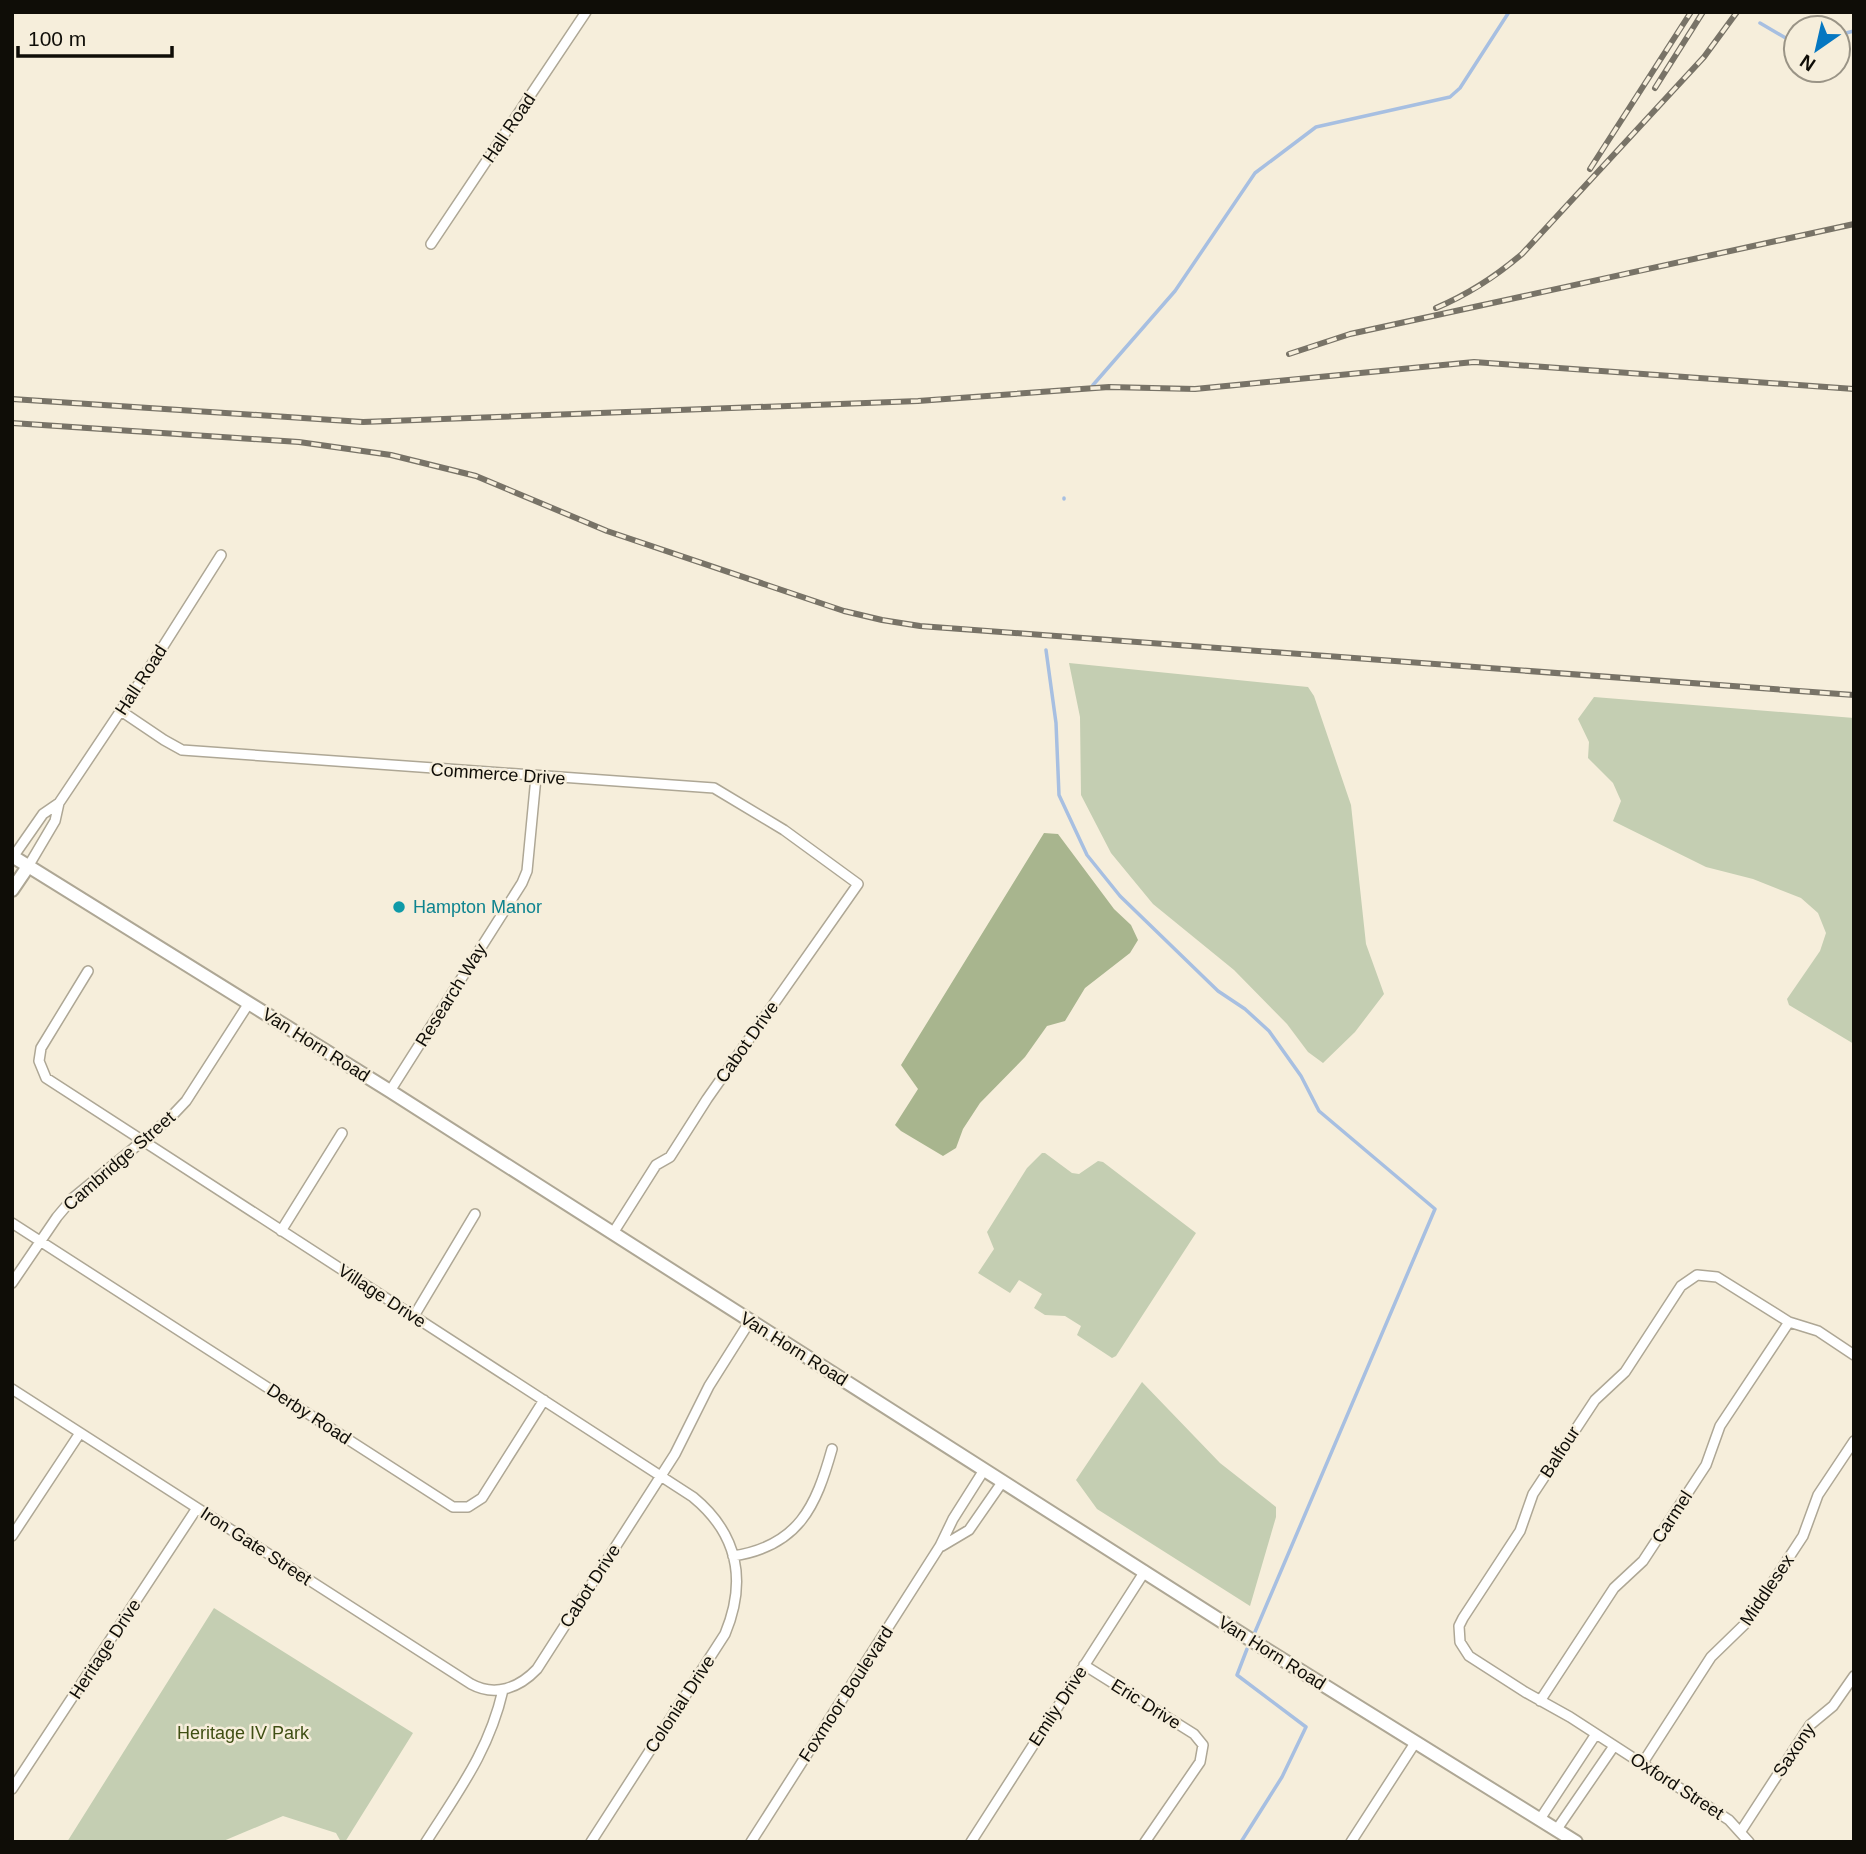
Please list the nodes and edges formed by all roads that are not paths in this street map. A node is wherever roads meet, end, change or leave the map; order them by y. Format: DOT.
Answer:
graph roads {
  1 [pos="586,12"];
  2 [pos="431,244"];
  3 [pos="221,555"];
  4 [pos="121,711"];
  5 [pos="536,777"];
  6 [pos="59,803"];
  7 [pos="13,857"];
  8 [pos="29,865"];
  9 [pos="858,884"];
  10 [pos="12,890"];
  11 [pos="89,971"];
  12 [pos="249,1003"];
  13 [pos="390,1091"];
  14 [pos="342,1133"];
  15 [pos="142,1141"];
  16 [pos="475,1214"];
  17 [pos="12,1223"];
  18 [pos="281,1231"];
  19 [pos="612,1233"];
  20 [pos="40,1241"];
  21 [pos="12,1283"];
  22 [pos="414,1316"];
  23 [pos="750,1321"];
  24 [pos="1789,1322"];
  25 [pos="1854,1354"];
  26 [pos="12,1389"];
  27 [pos="544,1400"];
  28 [pos="80,1433"];
  29 [pos="1854,1441"];
  30 [pos="832,1449"];
  31 [pos="985,1470"];
  32 [pos="661,1476"];
  33 [pos="1003,1481"];
  34 [pos="197,1508"];
  35 [pos="12,1536"];
  36 [pos="940,1546"];
  37 [pos="733,1556"];
  38 [pos="1144,1571"];
  39 [pos="1084,1665"];
  40 [pos="1854,1676"];
  41 [pos="503,1690"];
  42 [pos="1540,1701"];
  43 [pos="1596,1734"];
  44 [pos="1415,1743"];
  45 [pos="1614,1746"];
  46 [pos="1642,1764"];
  47 [pos="12,1789"];
  48 [pos="1540,1819"];
  49 [pos="1557,1829"];
  50 [pos="1741,1830"];
  51 [pos="426,1842"];
  52 [pos="591,1842"];
  53 [pos="751,1842"];
  54 [pos="971,1842"];
  55 [pos="1145,1842"];
  56 [pos="1351,1842"];
  57 [pos="1576,1842"];
  58 [pos="1749,1842"];
  1 -- 2 [label="street, Hall Road"];
  3 -- 4 [label="street, Hall Road"];
  4 -- 5 [label="street, Commerce Drive"];
  4 -- 6 [label="street, Hall Road"];
  5 -- 9 [label="street, Commerce Drive"];
  5 -- 13 [label="street, Research Way"];
  6 -- 7 [label="street, Hall Road"];
  6 -- 8 [label="street, Hall Road"];
  7 -- 8 [label="main road, Van Horn Road"];
  8 -- 10 [label="main road, Hall Road"];
  8 -- 12 [label="main road, Van Horn Road"];
  9 -- 19 [label="street, Cabot Drive"];
  11 -- 15 [label="street, Village Drive"];
  12 -- 13 [label="main road, Van Horn Road"];
  12 -- 15 [label="street, Cambridge Street"];
  13 -- 19 [label="main road, Van Horn Road"];
  14 -- 18 [label="street"];
  15 -- 18 [label="street, Village Drive"];
  15 -- 20 [label="street, Cambridge Street"];
  16 -- 22 [label="street"];
  17 -- 20 [label="street"];
  18 -- 22 [label="street, Village Drive"];
  19 -- 23 [label="main road, Van Horn Road"];
  20 -- 21 [label="street, Cambridge Street"];
  20 -- 27 [label="street, Derby Road"];
  22 -- 27 [label="street, Village Drive"];
  23 -- 31 [label="main road, Van Horn Road"];
  23 -- 32 [label="street, Cabot Drive"];
  24 -- 25 [label="street, Balfour"];
  24 -- 42 [label="street, Carmel"];
  24 -- 42 [label="street, Balfour"];
  26 -- 28 [label="street, Iron Gate Street"];
  27 -- 32 [label="street, Village Drive"];
  28 -- 34 [label="street, Iron Gate Street"];
  28 -- 35 [label="street"];
  29 -- 46 [label="street, Middlesex"];
  30 -- 37 [label="street"];
  31 -- 33 [label="main road, Van Horn Road"];
  31 -- 36 [label="street, Foxmoor Boulevard"];
  32 -- 37 [label="street, Village Drive"];
  32 -- 41 [label="street, Cabot Drive"];
  33 -- 36 [label="street, Foxmoor Boulevard"];
  33 -- 38 [label="main road, Van Horn Road"];
  34 -- 41 [label="street, Iron Gate Street"];
  34 -- 47 [label="street, Heritage Drive"];
  36 -- 53 [label="street, Foxmoor Boulevard"];
  37 -- 52 [label="street, Colonial Drive"];
  38 -- 39 [label="street, Emily Drive"];
  38 -- 44 [label="main road, Van Horn Road"];
  39 -- 54 [label="street, Emily Drive"];
  39 -- 55 [label="street, Eric Drive"];
  40 -- 50 [label="street, Saxony"];
  41 -- 51 [label="street"];
  42 -- 43 [label="street, Balfour"];
  43 -- 45 [label="street, Balfour"];
  43 -- 48 [label="street"];
  44 -- 48 [label="main road, Van Horn Road"];
  44 -- 56 [label="street"];
  45 -- 46 [label="street, Oxford Street"];
  45 -- 49 [label="street, Oxford Street"];
  46 -- 50 [label="street, Oxford Street"];
  48 -- 49 [label="main road, Van Horn Road"];
  49 -- 57 [label="main road, Van Horn Road"];
  50 -- 58 [label="street, Oxford Street"];
}
